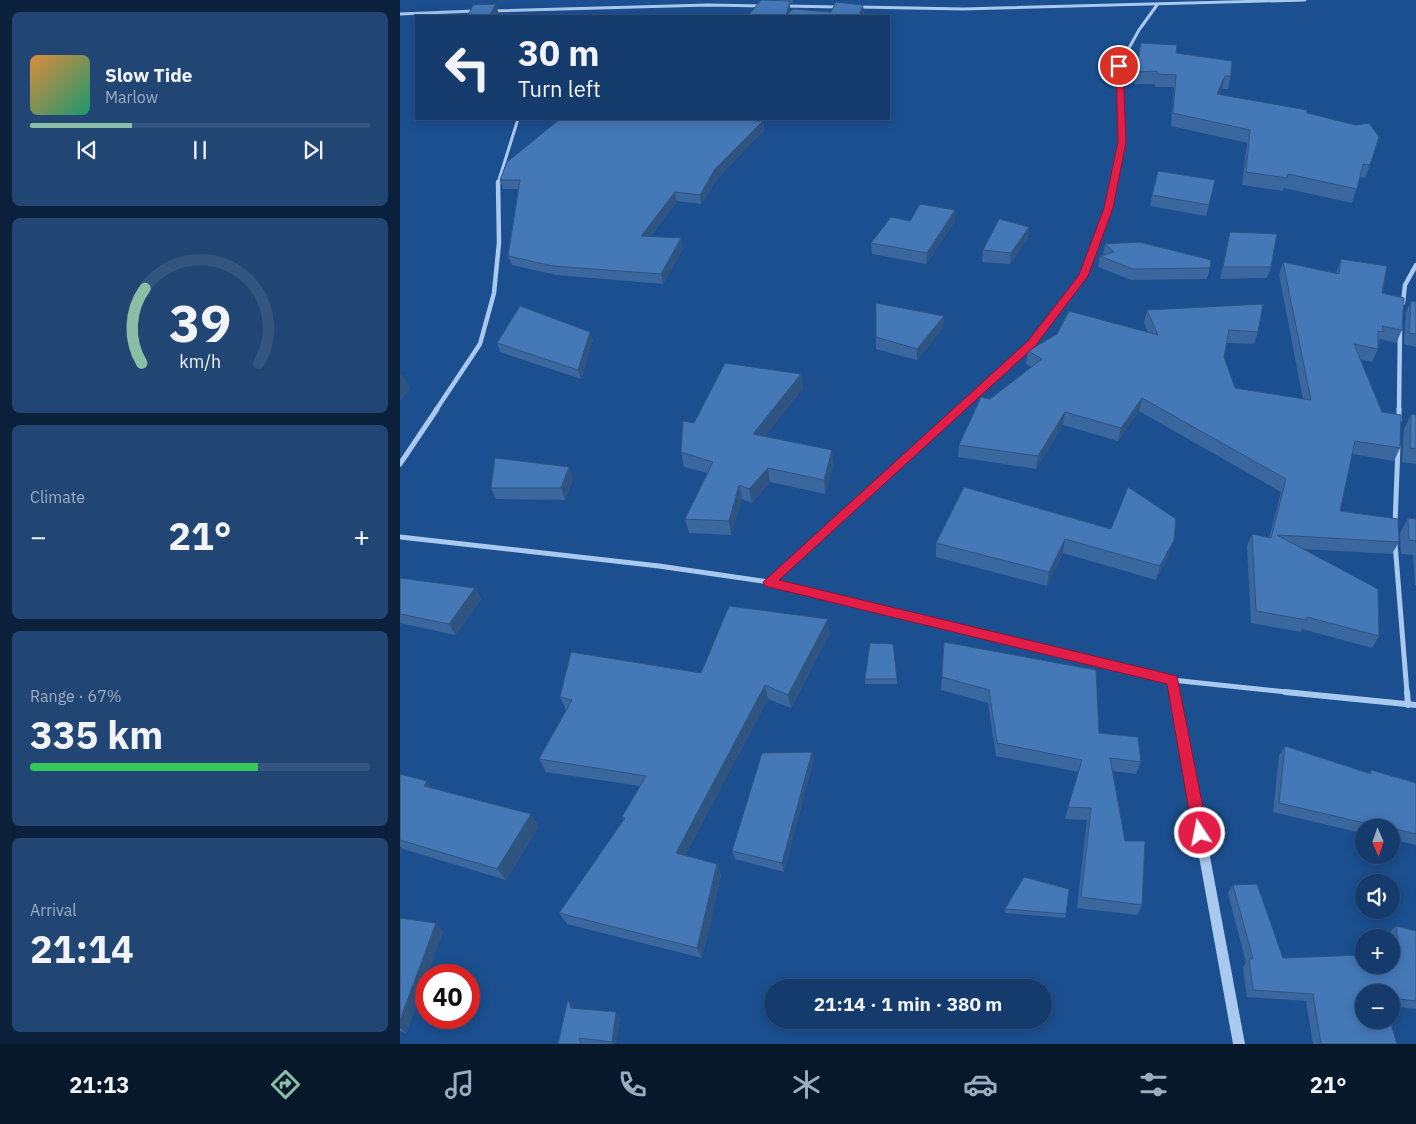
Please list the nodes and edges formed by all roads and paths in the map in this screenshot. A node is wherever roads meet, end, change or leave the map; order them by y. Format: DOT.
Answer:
graph roads {
  1 [pos="1081,0"];
  2 [pos="1306,0"];
  3 [pos="1157,5"];
  4 [pos="768,6"];
  5 [pos="778,6"];
  6 [pos="1083,6"];
  7 [pos="846,7"];
  8 [pos="856,7"];
  9 [pos="538,10"];
  10 [pos="481,11"];
  11 [pos="490,11"];
  12 [pos="400,14"];
  13 [pos="537,15"];
  14 [pos="518,120"];
  15 [pos="1416,265"];
  16 [pos="1402,314"];
  17 [pos="1401,324"];
  18 [pos="1399,424"];
  19 [pos="1398,443"];
  20 [pos="400,464"];
  21 [pos="1395,530"];
  22 [pos="400,537"];
  23 [pos="1394,540"];
  24 [pos="769,582"];
  25 [pos="1172,680"];
  26 [pos="1408,705"];
  27 [pos="1416,705"];
  28 [pos="1239,1044"];
  1 -- 6 [label="street"];
  2 -- 3 [label="street"];
  3 -- 6 [label="street"];
  3 -- 24 [label="street"];
  4 -- 9 [label="street"];
  5 -- 7 [label="street"];
  6 -- 8 [label="street"];
  9 -- 11 [label="street"];
  9 -- 13 [label="street"];
  10 -- 12 [label="street"];
  14 -- 20 [label="street"];
  15 -- 16 [label="street"];
  17 -- 18 [label="street"];
  19 -- 21 [label="street"];
  22 -- 24 [label="street"];
  23 -- 26 [label="street"];
  24 -- 25 [label="street"];
  25 -- 26 [label="street"];
  25 -- 28 [label="street"];
  26 -- 27 [label="street"];
}
